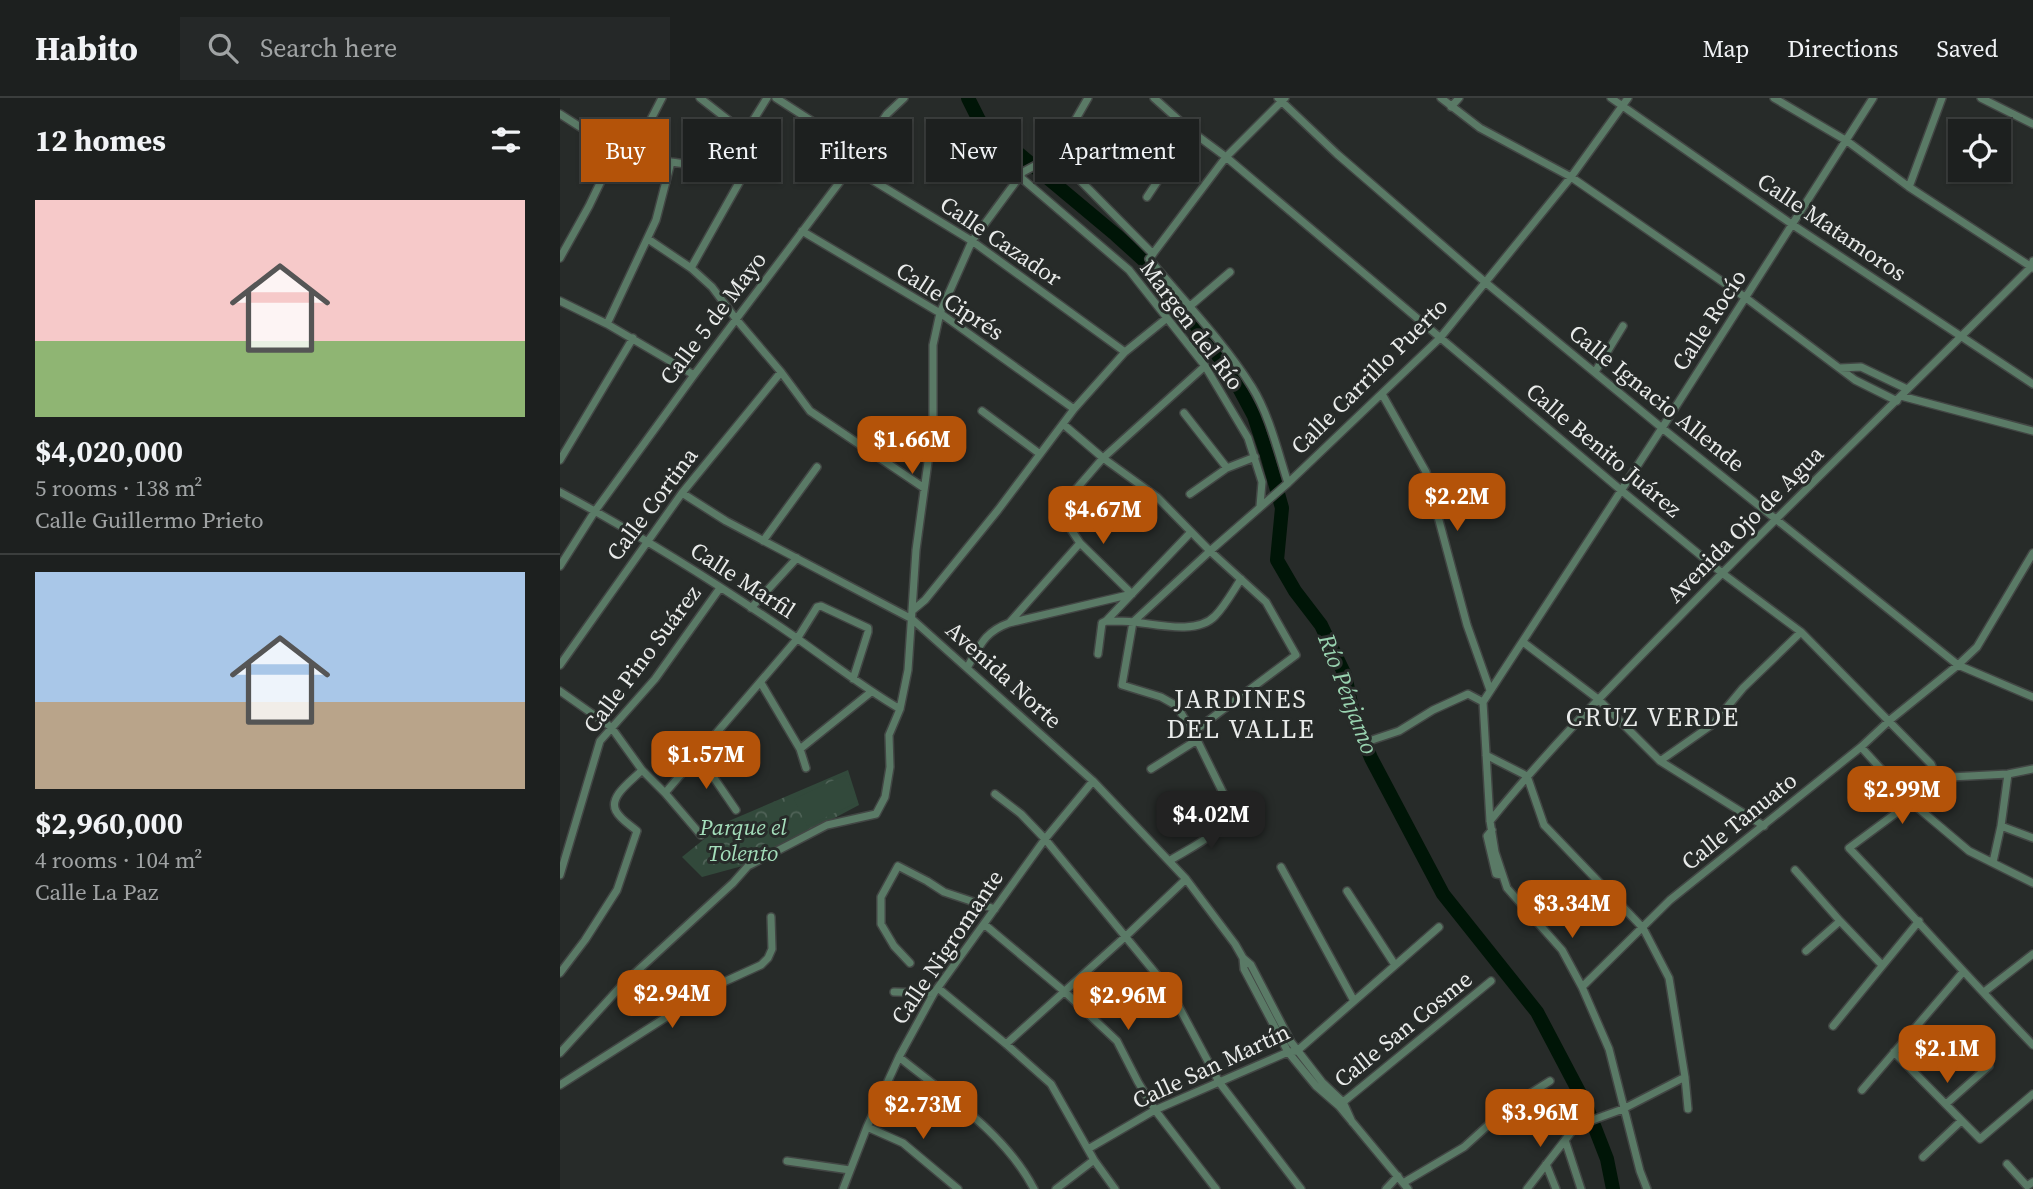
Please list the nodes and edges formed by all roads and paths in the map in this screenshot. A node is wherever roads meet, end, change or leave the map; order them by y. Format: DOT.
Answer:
graph roads {
  1 [pos="662,98"];
  2 [pos="700,98"];
  3 [pos="766,98"];
  4 [pos="776,98"];
  5 [pos="904,98"];
  6 [pos="1088,98"];
  7 [pos="1154,98"];
  8 [pos="1441,98"];
  9 [pos="1458,98"];
  10 [pos="1611,98"];
  11 [pos="1628,98"];
  12 [pos="1774,98"];
  13 [pos="1873,98"];
  14 [pos="1942,98"];
  15 [pos="1981,98"];
  16 [pos="1282,99"];
  17 [pos="1622,106"];
  18 [pos="1451,107"];
  19 [pos="560,114"];
  20 [pos="651,119"];
  21 [pos="727,119"];
  22 [pos="753,119"];
  23 [pos="809,119"];
  24 [pos="883,119"];
  25 [pos="1076,119"];
  26 [pos="1178,119"];
  27 [pos="2033,124"];
  28 [pos="581,128"];
  29 [pos="1199,137"];
  30 [pos="1847,141"];
  31 [pos="1226,157"];
  32 [pos="671,162"];
  33 [pos="683,164"];
  34 [pos="1035,166"];
  35 [pos="1022,174"];
  36 [pos="1571,177"];
  37 [pos="601,182"];
  38 [pos="739,182"];
  39 [pos="839,182"];
  40 [pos="876,182"];
  41 [pos="1080,182"];
  42 [pos="1157,182"];
  43 [pos="1909,187"];
  44 [pos="1147,197"];
  45 [pos="1793,225"];
  46 [pos="802,230"];
  47 [pos="648,239"];
  48 [pos="972,241"];
  49 [pos="563,247"];
  50 [pos="1151,257"];
  51 [pos="560,258"];
  52 [pos="2032,266"];
  53 [pos="691,268"];
  54 [pos="1230,272"];
  55 [pos="1485,282"];
  56 [pos="1746,298"];
  57 [pos="560,301"];
  58 [pos="1189,307"];
  59 [pos="940,313"];
  60 [pos="1167,318"];
  61 [pos="736,319"];
  62 [pos="607,324"];
  63 [pos="1623,326"];
  64 [pos="1960,337"];
  65 [pos="633,338"];
  66 [pos="1440,338"];
  67 [pos="1125,352"];
  68 [pos="1205,366"];
  69 [pos="1839,368"];
  70 [pos="781,372"];
  71 [pos="1595,372"];
  72 [pos="694,375"];
  73 [pos="2033,384"];
  74 [pos="1382,394"];
  75 [pos="1902,395"];
  76 [pos="1074,409"];
  77 [pos="982,411"];
  78 [pos="1184,413"];
  79 [pos="1063,424"];
  80 [pos="1662,428"];
  81 [pos="2033,431"];
  82 [pos="1040,454"];
  83 [pos="1255,457"];
  84 [pos="1103,458"];
  85 [pos="560,460"];
  86 [pos="817,467"];
  87 [pos="1227,468"];
  88 [pos="1288,483"];
  89 [pos="924,488"];
  90 [pos="1622,491"];
  91 [pos="560,492"];
  92 [pos="681,493"];
  93 [pos="1190,494"];
  94 [pos="1263,504"];
  95 [pos="595,511"];
  96 [pos="1776,520"];
  97 [pos="1191,532"];
  98 [pos="647,540"];
  99 [pos="763,541"];
  100 [pos="1080,543"];
  101 [pos="1210,551"];
  102 [pos="2033,553"];
  103 [pos="797,558"];
  104 [pos="560,566"];
  105 [pos="1722,573"];
  106 [pos="1241,579"];
  107 [pos="720,588"];
  108 [pos="1132,594"];
  109 [pos="751,608"];
  110 [pos="913,615"];
  111 [pos="1104,622"];
  112 [pos="1133,622"];
  113 [pos="1009,623"];
  114 [pos="1801,632"];
  115 [pos="797,639"];
  116 [pos="1523,642"];
  117 [pos="1098,654"];
  118 [pos="1958,664"];
  119 [pos="560,665"];
  120 [pos="967,668"];
  121 [pos="853,679"];
  122 [pos="761,683"];
  123 [pos="1490,690"];
  124 [pos="560,691"];
  125 [pos="870,692"];
  126 [pos="2033,697"];
  127 [pos="1598,699"];
  128 [pos="1483,702"];
  129 [pos="900,709"];
  130 [pos="1889,720"];
  131 [pos="611,727"];
  132 [pos="1193,732"];
  133 [pos="1197,740"];
  134 [pos="1369,741"];
  135 [pos="1861,747"];
  136 [pos="800,749"];
  137 [pos="1486,755"];
  138 [pos="699,756"];
  139 [pos="1660,761"];
  140 [pos="806,768"];
  141 [pos="1151,769"];
  142 [pos="2033,769"];
  143 [pos="642,770"];
  144 [pos="2008,774"];
  145 [pos="1527,776"];
  146 [pos="1931,778"];
  147 [pos="1093,780"];
  148 [pos="665,793"];
  149 [pos="995,794"];
  150 [pos="1911,802"];
  151 [pos="736,810"];
  152 [pos="1491,826"];
  153 [pos="1764,826"];
  154 [pos="2001,826"];
  155 [pos="701,835"];
  156 [pos="2033,838"];
  157 [pos="1045,839"];
  158 [pos="1169,861"];
  159 [pos="1993,862"];
  160 [pos="1281,867"];
  161 [pos="1796,870"];
  162 [pos="560,875"];
  163 [pos="1186,879"];
  164 [pos="2033,883"];
  165 [pos="1348,891"];
  166 [pos="995,909"];
  167 [pos="771,917"];
  168 [pos="1840,921"];
  169 [pos="1919,921"];
  170 [pos="984,924"];
  171 [pos="1439,927"];
  172 [pos="1643,928"];
  173 [pos="1126,936"];
  174 [pos="1806,951"];
  175 [pos="2033,954"];
  176 [pos="1243,958"];
  177 [pos="911,963"];
  178 [pos="1395,965"];
  179 [pos="1882,965"];
  180 [pos="1964,972"];
  181 [pos="560,973"];
  182 [pos="1491,981"];
  183 [pos="1582,987"];
  184 [pos="936,990"];
  185 [pos="894,992"];
  186 [pos="1065,992"];
  187 [pos="1984,992"];
  188 [pos="1354,1001"];
  189 [pos="1833,1026"];
  190 [pos="2030,1036"];
  191 [pos="1006,1044"];
  192 [pos="2033,1045"];
  193 [pos="1297,1051"];
  194 [pos="1289,1052"];
  195 [pos="1894,1052"];
  196 [pos="560,1054"];
  197 [pos="899,1057"];
  198 [pos="1989,1066"];
  199 [pos="1685,1077"];
  200 [pos="1550,1081"];
  201 [pos="1219,1082"];
  202 [pos="560,1085"];
  203 [pos="1862,1090"];
  204 [pos="2033,1094"];
  205 [pos="1341,1104"];
  206 [pos="1946,1104"];
  207 [pos="1623,1109"];
  208 [pos="1688,1109"];
  209 [pos="1155,1110"];
  210 [pos="1961,1121"];
  211 [pos="866,1127"];
  212 [pos="1565,1140"];
  213 [pos="1088,1149"];
  214 [pos="1923,1157"];
  215 [pos="1094,1160"];
  216 [pos="787,1161"];
  217 [pos="1546,1164"];
  218 [pos="2007,1164"];
  219 [pos="850,1170"];
  220 [pos="2033,1182"];
  221 [pos="1403,1183"];
  222 [pos="843,1189"];
  223 [pos="958,1189"];
  224 [pos="1034,1189"];
  225 [pos="1056,1189"];
  226 [pos="1115,1189"];
  227 [pos="1216,1189"];
  228 [pos="1301,1189"];
  229 [pos="1386,1189"];
  230 [pos="1527,1189"];
  231 [pos="1556,1189"];
  232 [pos="1581,1189"];
  233 [pos="1647,1189"];
  1 -- 20 [label="street"];
  2 -- 21 [label="street"];
  3 -- 22 [label="street"];
  4 -- 23 [label="street"];
  5 -- 24 [label="street, Calle 5 de Mayo"];
  6 -- 25 [label="street"];
  7 -- 26 [label="street, Calle Benito Juárez"];
  8 -- 18 [label="street"];
  9 -- 18 [label="street"];
  10 -- 17 [label="street, Calle Matamoros"];
  11 -- 17 [label="street, Calle Carrillo Puerto"];
  12 -- 30 [label="street"];
  13 -- 30 [label="street, Calle Rocío"];
  14 -- 43 [label="street"];
  15 -- 27 [label="street"];
  16 -- 31 [label="street"];
  16 -- 55 [label="street, Calle Ignacio Allende"];
  17 -- 36 [label="street, Calle Carrillo Puerto"];
  17 -- 45 [label="street, Calle Matamoros"];
  18 -- 36 [label="street"];
  19 -- 28 [label="street"];
  29 -- 31 [label="street, Calle Benito Juárez"];
  30 -- 43 [label="street"];
  30 -- 45 [label="street, Calle Rocío"];
  31 -- 50 [label="street"];
  31 -- 66 [label="street, Calle Benito Juárez"];
  32 -- 33 [label="street"];
  32 -- 47 [label="street"];
  34 -- 35 [label="street"];
  35 -- 48 [label="street"];
  35 -- 60 [label="street, Margen del Río"];
  36 -- 55 [label="street, Calle Carrillo Puerto"];
  36 -- 56 [label="street"];
  37 -- 49 [label="street"];
  38 -- 53 [label="street"];
  39 -- 46 [label="street, Calle 5 de Mayo"];
  40 -- 48 [label="street, Calle Cazador"];
  41 -- 50 [label="street"];
  42 -- 44 [label="street"];
  43 -- 52 [label="street"];
  45 -- 56 [label="street, Calle Rocío"];
  45 -- 64 [label="street, Calle Matamoros"];
  46 -- 59 [label="street, Calle Ciprés"];
  46 -- 61 [label="street, Calle 5 de Mayo"];
  47 -- 53 [label="street"];
  47 -- 62 [label="street"];
  48 -- 59 [label="street"];
  48 -- 67 [label="street, Calle Cazador"];
  49 -- 51 [label="street"];
  50 -- 58 [label="street"];
  52 -- 64 [label="street, Avenida Ojo de Agua"];
  53 -- 61 [label="street"];
  54 -- 58 [label="street"];
  55 -- 66 [label="street, Calle Carrillo Puerto"];
  55 -- 71 [label="street, Calle Ignacio Allende"];
  56 -- 69 [label="street"];
  56 -- 80 [label="street, Calle Rocío"];
  57 -- 62 [label="street"];
  58 -- 88 [label="street"];
  59 -- 76 [label="street, Calle Ciprés"];
  59 -- 89 [label="street"];
  60 -- 67 [label="street"];
  60 -- 68 [label="street, Margen del Río"];
  61 -- 70 [label="street"];
  61 -- 72 [label="street, Calle 5 de Mayo"];
  62 -- 65 [label="street"];
  63 -- 71 [label="street"];
  64 -- 73 [label="street, Calle Matamoros"];
  64 -- 75 [label="street, Avenida Ojo de Agua"];
  65 -- 72 [label="street"];
  65 -- 85 [label="street"];
  66 -- 74 [label="street, Calle Carrillo Puerto"];
  66 -- 90 [label="street, Calle Benito Juárez"];
  67 -- 76 [label="street"];
  68 -- 83 [label="street, Margen del Río"];
  68 -- 84 [label="street"];
  69 -- 75 [label="street"];
  69 -- 75 [label="street"];
  70 -- 89 [label="street"];
  70 -- 92 [label="street, Calle Cortina"];
  71 -- 80 [label="street, Calle Ignacio Allende"];
  72 -- 95 [label="street, Calle 5 de Mayo"];
  74 -- 88 [label="street, Calle Carrillo Puerto"];
  74 -- 123 [label="street"];
  75 -- 81 [label="street"];
  75 -- 96 [label="street, Avenida Ojo de Agua"];
  76 -- 79 [label="street"];
  77 -- 82 [label="street"];
  78 -- 87 [label="street"];
  79 -- 82 [label="street"];
  79 -- 84 [label="street"];
  80 -- 90 [label="street, Calle Rocío"];
  80 -- 96 [label="street, Calle Ignacio Allende"];
  82 -- 110 [label="street"];
  83 -- 87 [label="street"];
  83 -- 94 [label="street, Margen del Río"];
  84 -- 97 [label="street"];
  84 -- 100 [label="street"];
  86 -- 99 [label="street"];
  87 -- 93 [label="street"];
  88 -- 94 [label="street, Calle Carrillo Puerto"];
  89 -- 110 [label="street"];
  90 -- 105 [label="street, Calle Benito Juárez"];
  90 -- 116 [label="street, Calle Rocío"];
  91 -- 95 [label="street, Calle Marfil"];
  92 -- 98 [label="street, Calle Cortina"];
  92 -- 99 [label="street, Avenida Norte"];
  94 -- 101 [label="street, Calle Carrillo Puerto"];
  95 -- 98 [label="street, Calle Marfil"];
  95 -- 104 [label="street, Calle 5 de Mayo"];
  96 -- 105 [label="street, Avenida Ojo de Agua"];
  96 -- 118 [label="street, Calle Ignacio Allende"];
  97 -- 101 [label="street"];
  97 -- 108 [label="street"];
  98 -- 107 [label="street, Calle Marfil"];
  98 -- 119 [label="street, Calle Cortina"];
  99 -- 103 [label="street, Avenida Norte"];
  100 -- 108 [label="street"];
  100 -- 113 [label="street"];
  101 -- 106 [label="street"];
  101 -- 112 [label="street, Calle Carrillo Puerto"];
  102 -- 118 [label="street, Calle Tanuato"];
  103 -- 109 [label="street"];
  103 -- 110 [label="street, Avenida Norte"];
  105 -- 114 [label="street, Calle Benito Juárez"];
  105 -- 127 [label="street, Avenida Ojo de Agua"];
  106 -- 112 [label="street"];
  106 -- 132 [label="street"];
  107 -- 109 [label="street, Calle Marfil"];
  107 -- 131 [label="street, Calle Pino Suárez"];
  108 -- 111 [label="street"];
  108 -- 113 [label="street"];
  109 -- 115 [label="street, Calle Marfil"];
  110 -- 120 [label="street, Avenida Norte"];
  110 -- 129 [label="street"];
  111 -- 112 [label="street"];
  111 -- 117 [label="street"];
  112 -- 132 [label="street"];
  113 -- 120 [label="street"];
  114 -- 130 [label="street, Calle Benito Juárez"];
  114 -- 139 [label="street"];
  115 -- 121 [label="street, Calle Marfil"];
  115 -- 121 [label="street"];
  115 -- 122 [label="street"];
  116 -- 123 [label="street, Calle Rocío"];
  116 -- 127 [label="street"];
  118 -- 126 [label="street, Calle Ignacio Allende"];
  118 -- 130 [label="street, Calle Tanuato"];
  120 -- 147 [label="street, Avenida Norte"];
  121 -- 125 [label="street, Calle Marfil"];
  122 -- 136 [label="street"];
  122 -- 138 [label="street"];
  123 -- 128 [label="street, Calle Rocío"];
  124 -- 131 [label="street"];
  125 -- 129 [label="street, Calle Marfil"];
  125 -- 136 [label="street"];
  127 -- 139 [label="street"];
  127 -- 145 [label="street, Avenida Ojo de Agua"];
  128 -- 134 [label="street"];
  128 -- 137 [label="street"];
  129 -- 196 [label="street"];
  130 -- 135 [label="street, Calle Tanuato"];
  130 -- 146 [label="street, Calle Benito Juárez"];
  131 -- 143 [label="street"];
  131 -- 162 [label="street, Calle Pino Suárez"];
  132 -- 133 [label="street"];
  133 -- 141 [label="street"];
  133 -- 158 [label="street"];
  135 -- 150 [label="street"];
  135 -- 153 [label="street, Calle Tanuato"];
  136 -- 140 [label="street"];
  137 -- 145 [label="street"];
  137 -- 152 [label="street"];
  138 -- 148 [label="street"];
  138 -- 151 [label="street"];
  139 -- 153 [label="street"];
  142 -- 144 [label="street"];
  143 -- 148 [label="street"];
  143 -- 181 [label="street"];
  144 -- 146 [label="street"];
  144 -- 154 [label="street"];
  145 -- 152 [label="street, Avenida Ojo de Agua"];
  145 -- 172 [label="street"];
  146 -- 150 [label="street"];
  147 -- 157 [label="street, Calle Nigromante"];
  147 -- 158 [label="street, Avenida Norte"];
  148 -- 155 [label="street"];
  149 -- 157 [label="street"];
  150 -- 159 [label="street"];
  150 -- 169 [label="street"];
  152 -- 183 [label="street"];
  153 -- 172 [label="street, Calle Tanuato"];
  154 -- 156 [label="street"];
  154 -- 159 [label="street"];
  157 -- 166 [label="street, Calle Nigromante"];
  157 -- 173 [label="street"];
  158 -- 163 [label="street, Avenida Norte"];
  159 -- 164 [label="street"];
  160 -- 188 [label="street"];
  161 -- 168 [label="street"];
  163 -- 173 [label="street"];
  163 -- 176 [label="street, Avenida Norte"];
  165 -- 178 [label="street"];
  166 -- 170 [label="street, Calle Nigromante"];
  166 -- 177 [label="street"];
  167 -- 202 [label="street"];
  168 -- 174 [label="street"];
  168 -- 179 [label="street"];
  169 -- 179 [label="street"];
  169 -- 180 [label="street"];
  170 -- 184 [label="street, Calle Nigromante"];
  170 -- 186 [label="street"];
  171 -- 178 [label="street, Calle San Martín"];
  172 -- 183 [label="street, Calle Tanuato"];
  172 -- 199 [label="street"];
  173 -- 186 [label="street"];
  173 -- 201 [label="street"];
  175 -- 187 [label="street"];
  176 -- 193 [label="street, Avenida Norte"];
  176 -- 194 [label="street, Avenida Norte"];
  178 -- 188 [label="street, Calle San Martín"];
  179 -- 189 [label="street"];
  180 -- 187 [label="street"];
  180 -- 195 [label="street"];
  182 -- 205 [label="street, Calle San Cosme"];
  183 -- 207 [label="street"];
  184 -- 185 [label="street"];
  184 -- 191 [label="street"];
  184 -- 197 [label="street, Calle Nigromante"];
  186 -- 191 [label="street"];
  186 -- 209 [label="street"];
  187 -- 190 [label="street"];
  188 -- 193 [label="street, Calle San Martín"];
  190 -- 192 [label="street"];
  191 -- 213 [label="street"];
  193 -- 194 [label="street, Calle San Martín"];
  193 -- 205 [label="street, Avenida Norte"];
  194 -- 201 [label="street, Calle San Martín"];
  194 -- 205 [label="street, Avenida Norte"];
  195 -- 203 [label="street"];
  195 -- 206 [label="street"];
  197 -- 211 [label="street, Calle Nigromante"];
  197 -- 224 [label="street"];
  198 -- 206 [label="street"];
  199 -- 207 [label="street"];
  199 -- 208 [label="street"];
  200 -- 221 [label="street"];
  201 -- 209 [label="street, Calle San Martín"];
  201 -- 228 [label="street"];
  204 -- 210 [label="street"];
  205 -- 221 [label="street, Avenida Norte"];
  206 -- 210 [label="street"];
  207 -- 212 [label="street"];
  207 -- 233 [label="street"];
  209 -- 213 [label="street, Calle San Martín"];
  209 -- 227 [label="street"];
  210 -- 214 [label="street"];
  211 -- 219 [label="street, Calle Nigromante"];
  211 -- 223 [label="street"];
  212 -- 217 [label="street"];
  212 -- 232 [label="street"];
  213 -- 215 [label="street"];
  215 -- 225 [label="street"];
  215 -- 226 [label="street"];
  216 -- 219 [label="street"];
  217 -- 230 [label="street"];
  217 -- 231 [label="street"];
  218 -- 220 [label="street"];
  219 -- 222 [label="street, Calle Nigromante"];
  221 -- 229 [label="street"];
}
